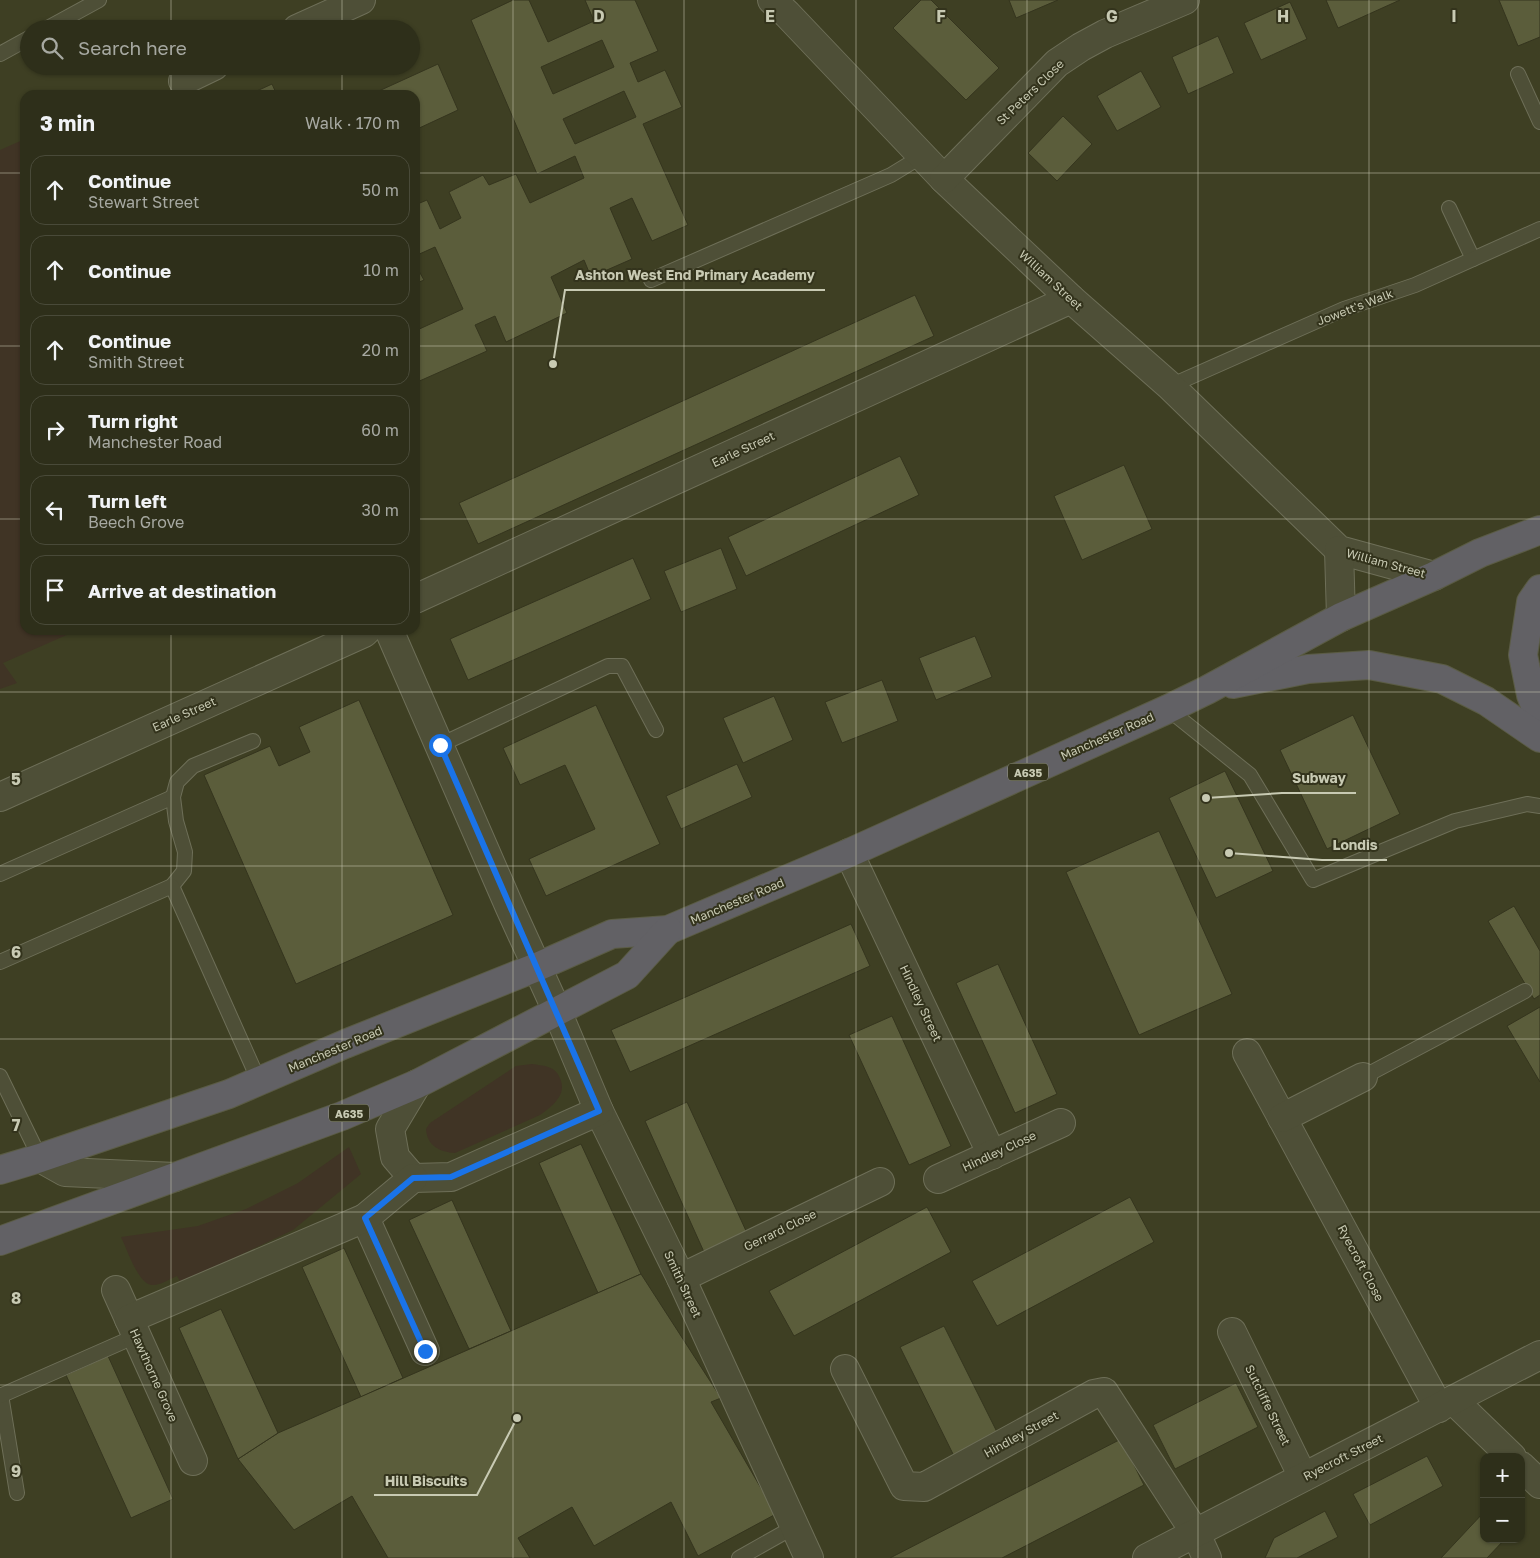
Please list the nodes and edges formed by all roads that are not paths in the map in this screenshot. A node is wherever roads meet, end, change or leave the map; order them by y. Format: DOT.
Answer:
graph roads {
  1 [pos="99,0"];
  2 [pos="361,0"];
  3 [pos="1185,0"];
  4 [pos="788,5"];
  5 [pos="62,20"];
  6 [pos="317,20"];
  7 [pos="20,43"];
  8 [pos="0,54"];
  9 [pos="1518,74"];
  10 [pos="194,75"];
  11 [pos="183,80"];
  12 [pos="1540,122"];
  13 [pos="922,156"];
  14 [pos="944,179"];
  15 [pos="1449,208"];
  16 [pos="1540,229"];
  17 [pos="1474,259"];
  18 [pos="651,280"];
  19 [pos="1071,299"];
  20 [pos="1170,386"];
  21 [pos="1540,530"];
  22 [pos="1339,550"];
  23 [pos="1434,576"];
  24 [pos="1540,589"];
  25 [pos="420,597"];
  26 [pos="1341,616"];
  27 [pos="360,635"];
  28 [pos="391,635"];
  29 [pos="1208,690"];
  30 [pos="1168,708"];
  31 [pos="1540,718"];
  32 [pos="656,730"];
  33 [pos="1540,738"];
  34 [pos="253,741"];
  35 [pos="440,745"];
  36 [pos="0,797"];
  37 [pos="173,797"];
  38 [pos="1540,806"];
  39 [pos="849,852"];
  40 [pos="0,874"];
  41 [pos="172,886"];
  42 [pos="668,930"];
  43 [pos="0,962"];
  44 [pos="537,967"];
  45 [pos="1525,991"];
  46 [pos="557,1010"];
  47 [pos="1246,1053"];
  48 [pos="0,1076"];
  49 [pos="1363,1077"];
  50 [pos="259,1081"];
  51 [pos="417,1084"];
  52 [pos="599,1111"];
  53 [pos="1282,1118"];
  54 [pos="1061,1123"];
  55 [pos="992,1154"];
  56 [pos="40,1158"];
  57 [pos="0,1170"];
  58 [pos="175,1177"];
  59 [pos="413,1178"];
  60 [pos="938,1180"];
  61 [pos="880,1182"];
  62 [pos="365,1218"];
  63 [pos="0,1241"];
  64 [pos="681,1278"];
  65 [pos="116,1290"];
  66 [pos="133,1328"];
  67 [pos="1232,1332"];
  68 [pos="425,1351"];
  69 [pos="1540,1355"];
  70 [pos="845,1369"];
  71 [pos="1,1396"];
  72 [pos="1446,1404"];
  73 [pos="1507,1453"];
  74 [pos="193,1461"];
  75 [pos="1525,1470"];
  76 [pos="1303,1477"];
  77 [pos="1540,1484"];
  78 [pos="17,1493"];
  79 [pos="794,1527"];
  80 [pos="1196,1534"];
  81 [pos="739,1558"];
  82 [pos="809,1558"];
  83 [pos="1146,1558"];
  84 [pos="1207,1558"];
  1 -- 5 [label="lane"];
  2 -- 6 [label="street"];
  3 -- 14 [label="street, St Peters Close"];
  4 -- 13 [label="street, William Street"];
  7 -- 8 [label="lane"];
  9 -- 12 [label="lane"];
  10 -- 11 [label="street"];
  13 -- 14 [label="street, William Street"];
  13 -- 18 [label="lane"];
  14 -- 19 [label="street, William Street"];
  15 -- 17 [label="lane"];
  16 -- 17 [label="lane, Jowett's Walk"];
  17 -- 20 [label="lane, Jowett's Walk"];
  19 -- 20 [label="street, William Street"];
  19 -- 25 [label="street, Earle Street"];
  20 -- 22 [label="street, William Street"];
  21 -- 23 [label="highway, Manchester Road / A635"];
  22 -- 23 [label="street, William Street"];
  22 -- 26 [label="street, William Street"];
  23 -- 26 [label="highway, Manchester Road / A635"];
  24 -- 31 [label="highway"];
  26 -- 29 [label="highway, Manchester Road / A635"];
  27 -- 36 [label="street, Earle Street"];
  28 -- 35 [label="street, Smith Street"];
  29 -- 30 [label="highway, Manchester Road / A635"];
  29 -- 33 [label="highway, A635"];
  30 -- 38 [label="lane"];
  30 -- 39 [label="highway, Manchester Road / A635"];
  32 -- 35 [label="lane"];
  34 -- 37 [label="lane"];
  35 -- 44 [label="street, Smith Street"];
  37 -- 40 [label="lane"];
  37 -- 41 [label="lane"];
  39 -- 42 [label="highway, Manchester Road / A635"];
  39 -- 55 [label="street, Hindley Street"];
  41 -- 43 [label="lane"];
  41 -- 50 [label="lane"];
  42 -- 44 [label="highway, Manchester Road / A635"];
  42 -- 46 [label="highway, Manchester Road / A635"];
  44 -- 46 [label="street, Smith Street"];
  44 -- 50 [label="highway, Manchester Road / A635"];
  45 -- 49 [label="lane"];
  46 -- 51 [label="highway, Manchester Road / A635"];
  46 -- 52 [label="street, Smith Street"];
  47 -- 53 [label="street, Ryecroft Close"];
  48 -- 56 [label="lane"];
  49 -- 53 [label="street"];
  50 -- 56 [label="highway, Manchester Road / A635"];
  51 -- 58 [label="highway, Manchester Road / A635"];
  51 -- 59 [label="street"];
  52 -- 59 [label="street"];
  52 -- 64 [label="street, Smith Street"];
  53 -- 72 [label="street, Ryecroft Close"];
  54 -- 55 [label="street, Hindley Close"];
  55 -- 60 [label="street, Hindley Close"];
  56 -- 57 [label="highway, Manchester Road / A635"];
  56 -- 58 [label="street"];
  58 -- 63 [label="highway, Manchester Road / A635"];
  59 -- 62 [label="street"];
  61 -- 64 [label="street, Gerrard Close"];
  62 -- 66 [label="street"];
  62 -- 68 [label="street"];
  64 -- 79 [label="street, Smith Street"];
  65 -- 66 [label="street, Hawthorne Grove"];
  66 -- 71 [label="lane"];
  66 -- 74 [label="street, Hawthorne Grove"];
  67 -- 76 [label="street, Sutcliffe Street"];
  69 -- 72 [label="street, Ryecroft Street"];
  70 -- 80 [label="street, Hindley Street"];
  71 -- 78 [label="lane"];
  72 -- 73 [label="street, Ryecroft Close"];
  72 -- 76 [label="street, Ryecroft Street"];
  75 -- 77 [label="street"];
  76 -- 80 [label="street, Ryecroft Street"];
  79 -- 81 [label="lane"];
  79 -- 82 [label="street, Smith Street"];
  80 -- 83 [label="street, Ryecroft Street"];
  80 -- 84 [label="street"];
}
